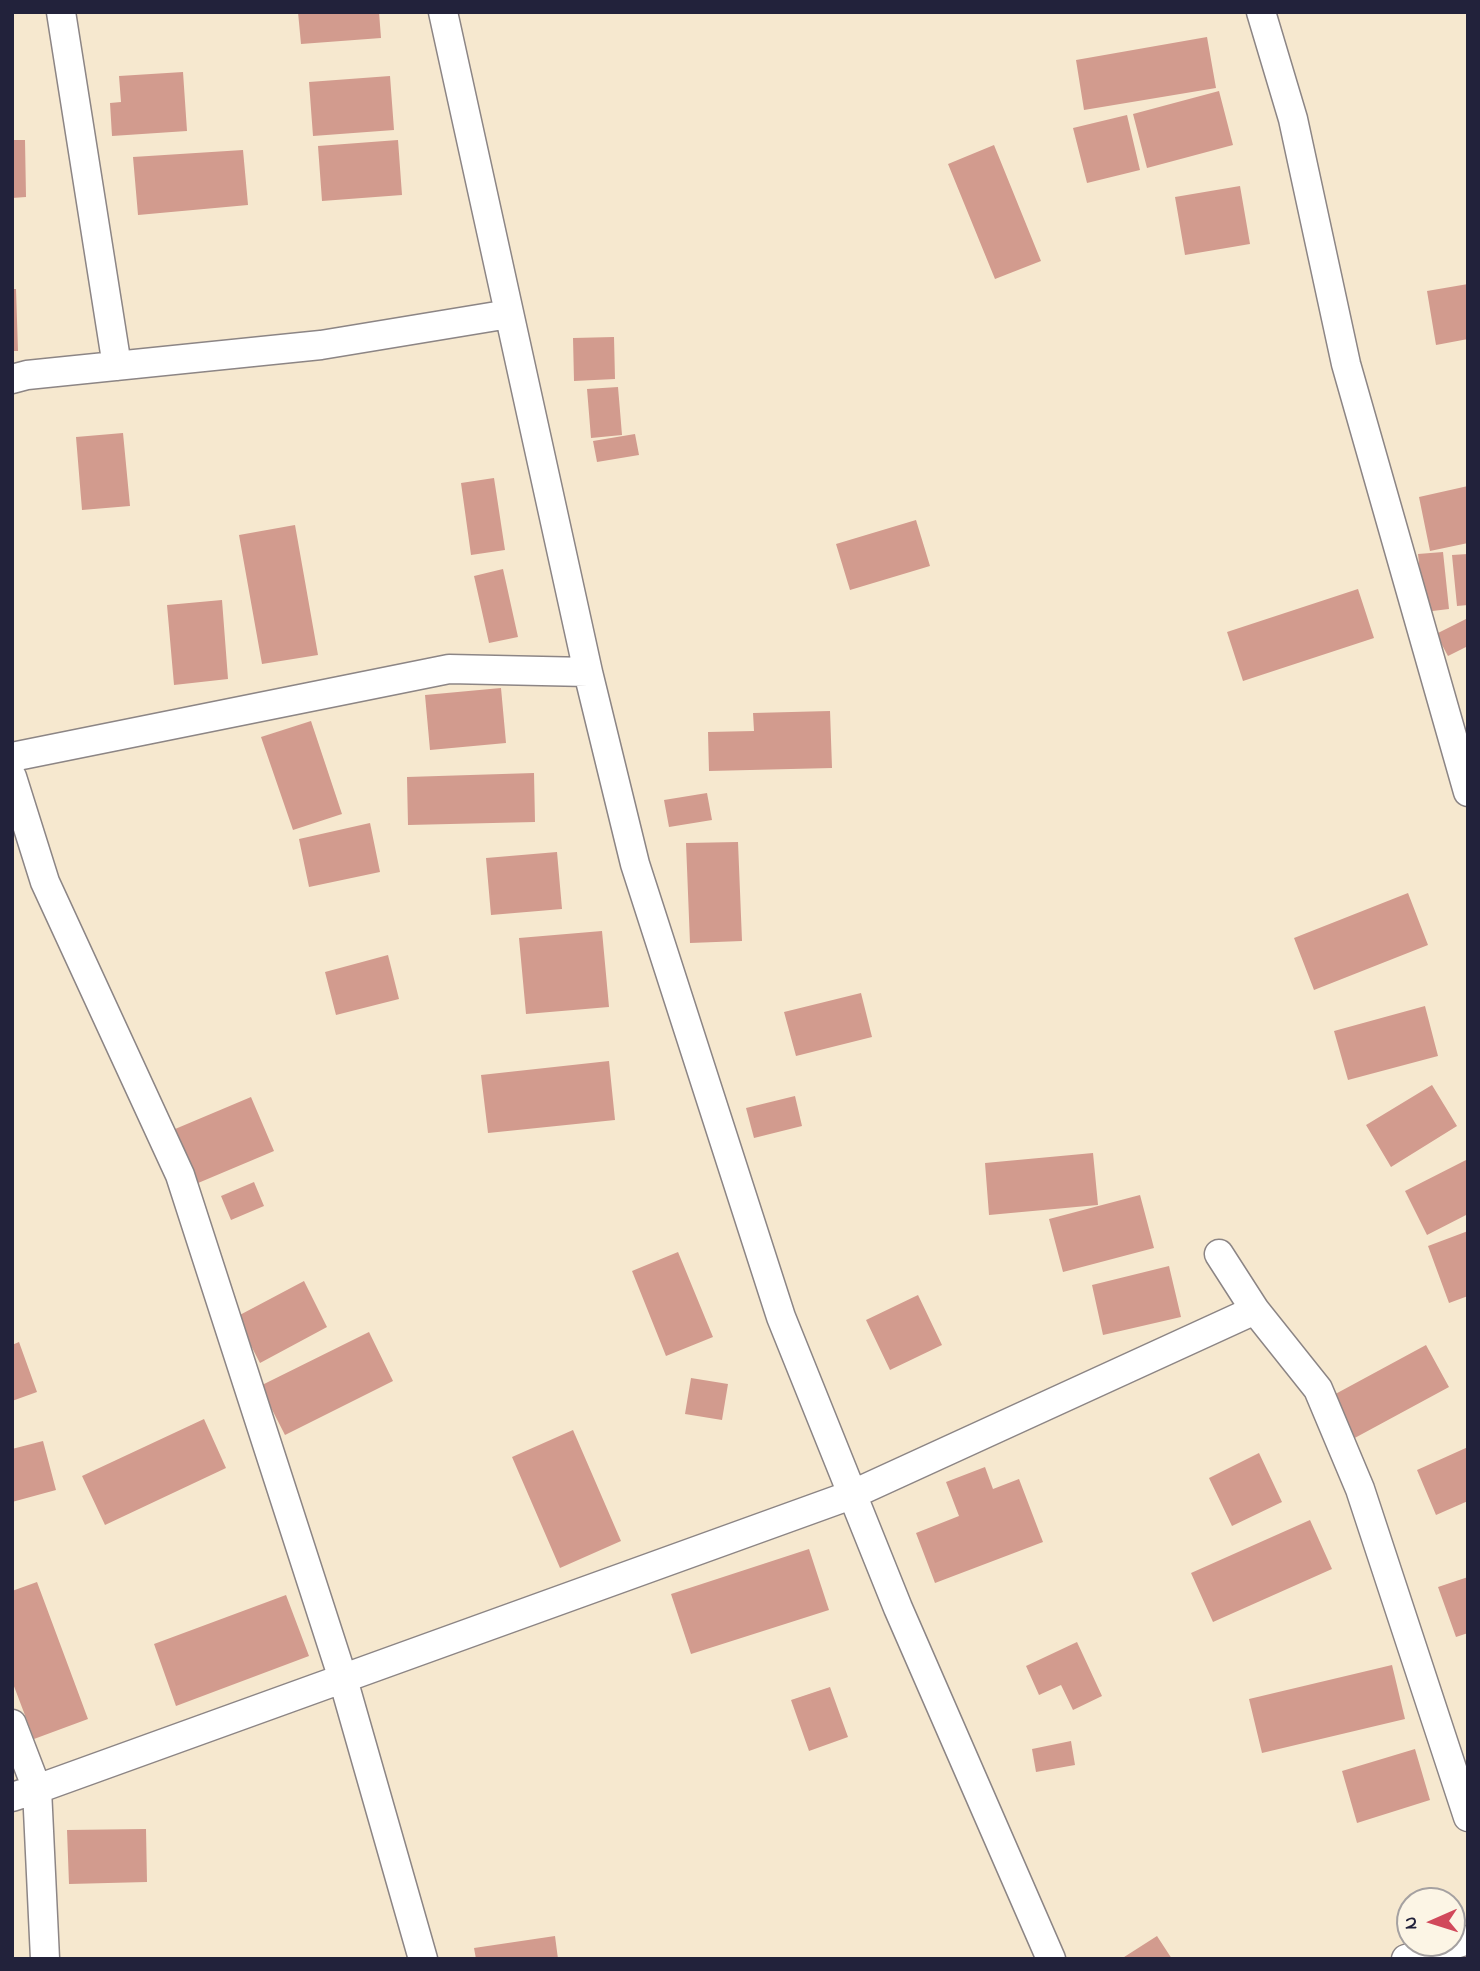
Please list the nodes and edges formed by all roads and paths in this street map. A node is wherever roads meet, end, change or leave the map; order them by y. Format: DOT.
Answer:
graph roads {
  1 [pos="61,12"];
  2 [pos="443,12"];
  3 [pos="1261,12"];
  4 [pos="509,314"];
  5 [pos="117,366"];
  6 [pos="12,379"];
  7 [pos="588,672"];
  8 [pos="12,757"];
  9 [pos="12,777"];
  10 [pos="1468,792"];
  11 [pos="1219,1254"];
  12 [pos="1255,1311"];
  13 [pos="852,1495"];
  14 [pos="342,1679"];
  15 [pos="12,1724"];
  16 [pos="25,1793"];
  17 [pos="1468,1817"];
  18 [pos="1468,1940"];
  19 [pos="45,1959"];
  20 [pos="423,1959"];
  21 [pos="1051,1959"];
  22 [pos="1406,1959"];
  1 -- 5 [label="street"];
  2 -- 4 [label="street"];
  3 -- 10 [label="street"];
  4 -- 5 [label="street"];
  4 -- 7 [label="street"];
  5 -- 6 [label="street"];
  7 -- 8 [label="street"];
  7 -- 13 [label="street"];
  9 -- 14 [label="street"];
  11 -- 12 [label="street"];
  12 -- 13 [label="street"];
  12 -- 17 [label="street"];
  13 -- 14 [label="street"];
  13 -- 21 [label="street"];
  14 -- 16 [label="street"];
  14 -- 20 [label="street"];
  15 -- 16 [label="street"];
  16 -- 19 [label="street"];
  18 -- 22 [label="street"];
}
